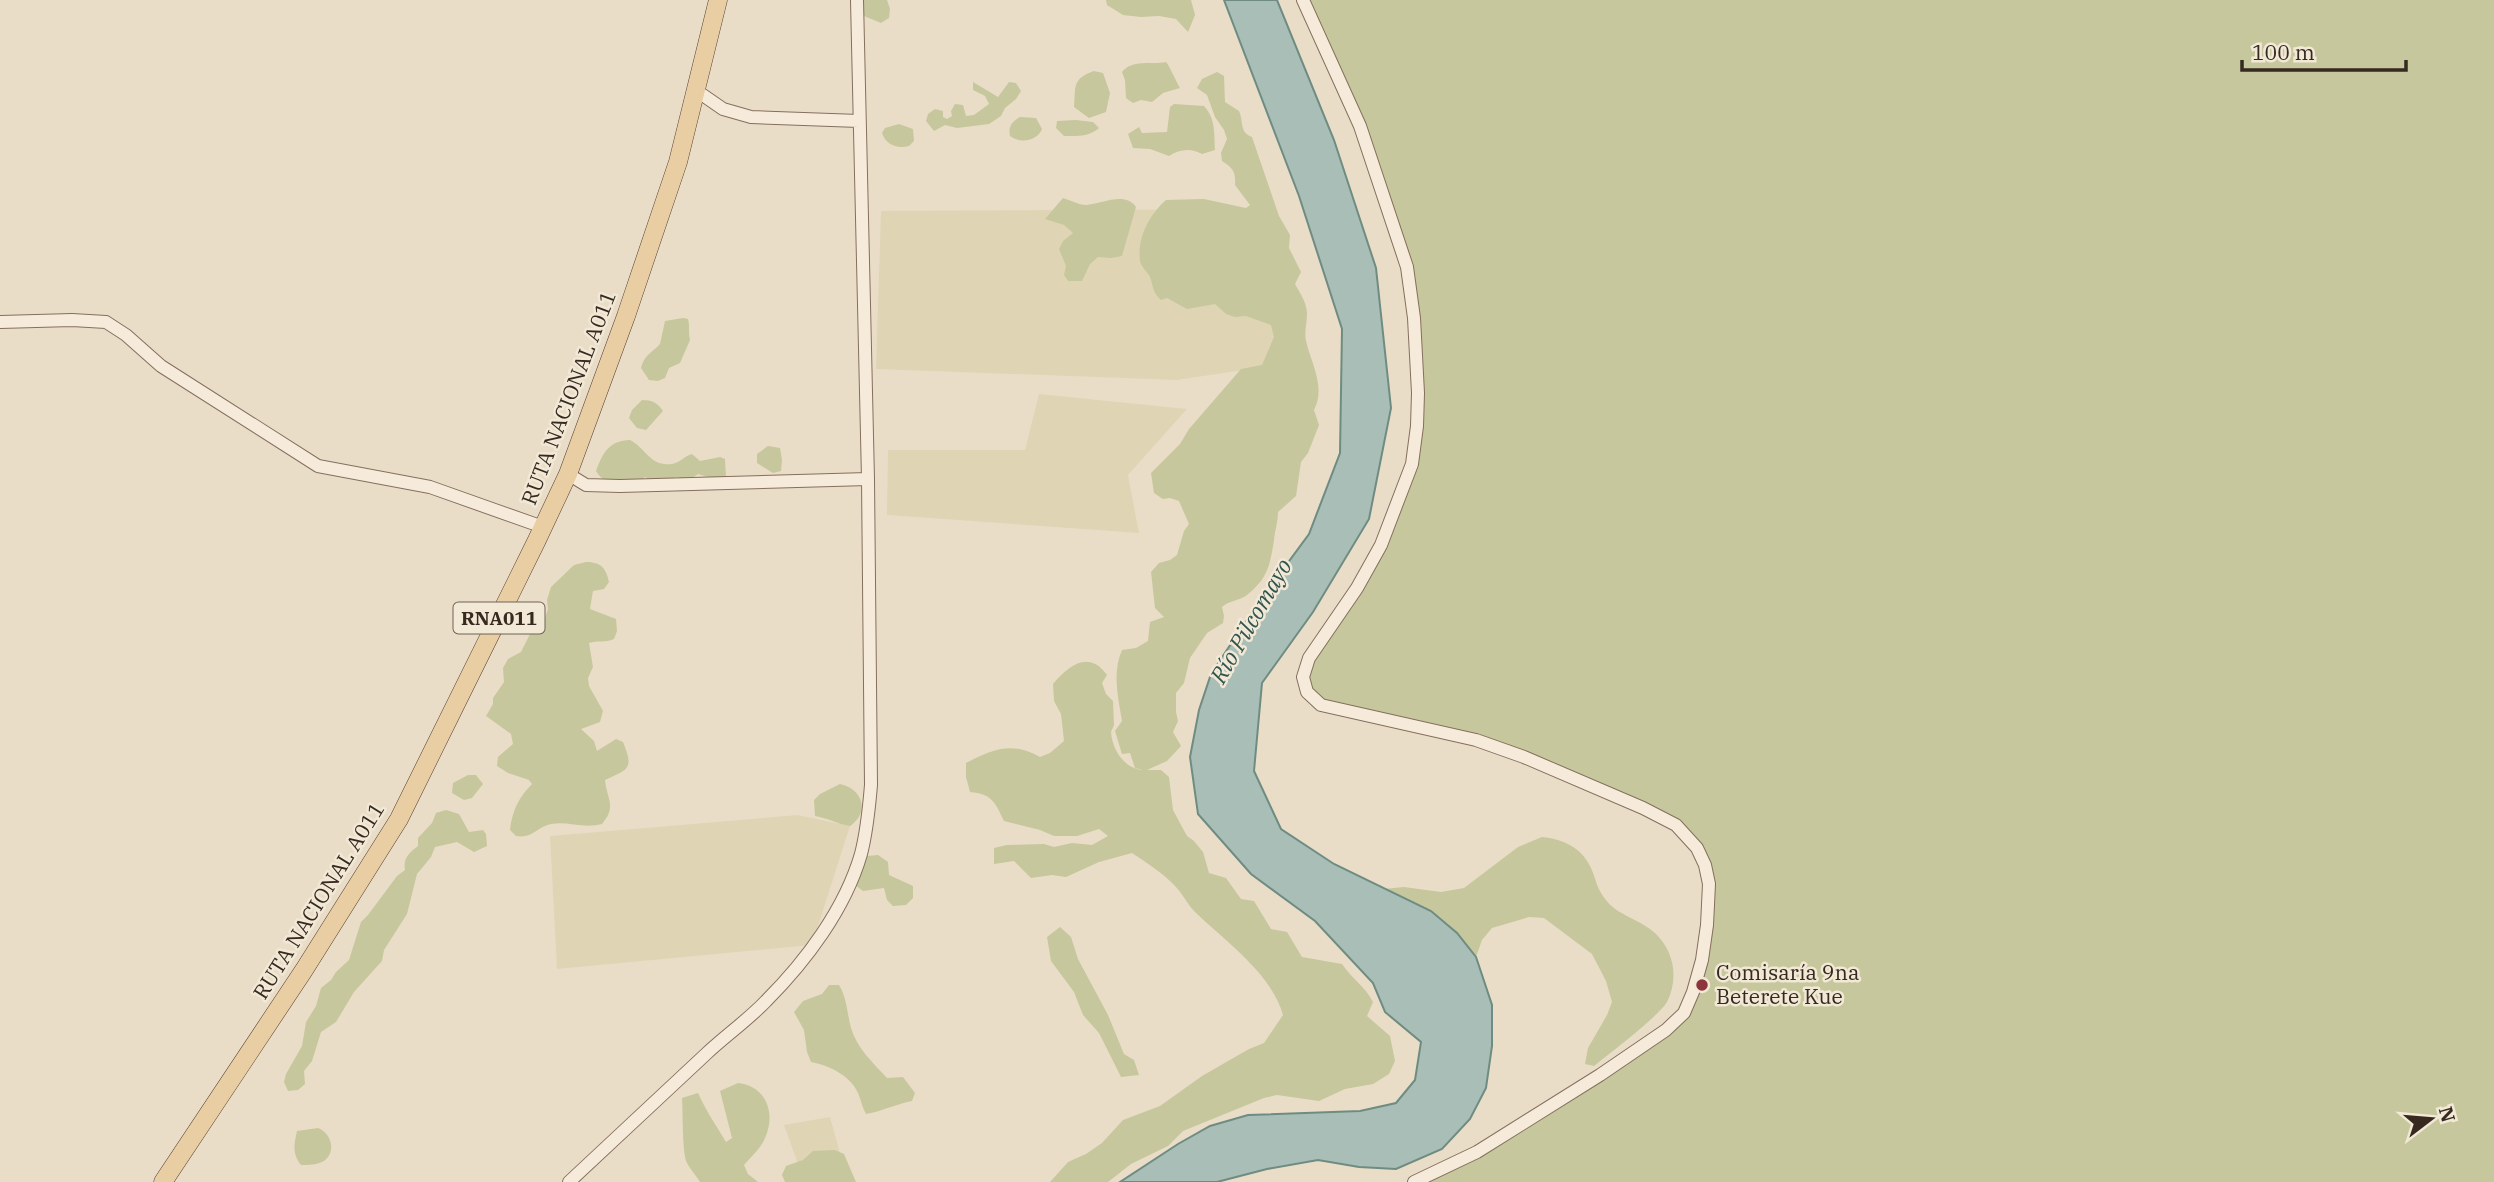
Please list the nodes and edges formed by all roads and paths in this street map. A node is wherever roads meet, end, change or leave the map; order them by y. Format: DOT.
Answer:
graph roads {
  1 [pos="718,0"];
  2 [pos="857,0"];
  3 [pos="1303,0"];
  4 [pos="697,91"];
  5 [pos="859,121"];
  6 [pos="0,322"];
  7 [pos="568,474"];
  8 [pos="868,479"];
  9 [pos="544,527"];
  10 [pos="163,1182"];
  11 [pos="569,1182"];
  12 [pos="1414,1182"];
  1 -- 4 [label="main road, RUTA NACIONAL A011 / RNA011"];
  2 -- 5 [label="street"];
  3 -- 12 [label="street"];
  4 -- 5 [label="street"];
  4 -- 7 [label="main road, RUTA NACIONAL A011 / RNA011"];
  5 -- 8 [label="street"];
  6 -- 9 [label="street"];
  7 -- 8 [label="street"];
  7 -- 9 [label="main road, RUTA NACIONAL A011 / RNA011"];
  8 -- 11 [label="street"];
  9 -- 10 [label="main road, RUTA NACIONAL A011 / RNA011"];
}
